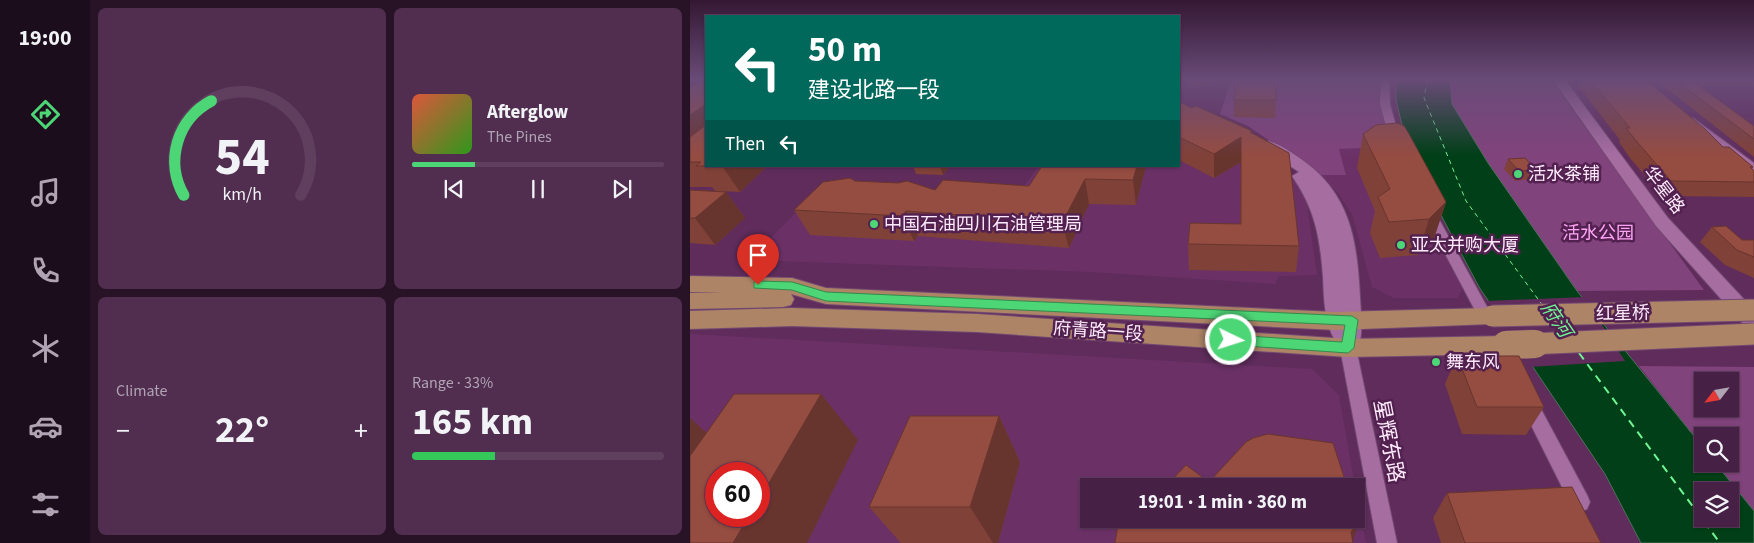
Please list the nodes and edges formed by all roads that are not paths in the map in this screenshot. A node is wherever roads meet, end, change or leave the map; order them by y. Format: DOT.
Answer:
graph roads {
  1 [pos="1386,105"];
  2 [pos="1577,105"];
  3 [pos="1686,115"];
  4 [pos="1250,141"];
  5 [pos="1400,151"];
  6 [pos="1754,168"];
  7 [pos="1425,203"];
  8 [pos="690,284"];
  9 [pos="826,296"];
  10 [pos="698,308"];
  11 [pos="1488,316"];
  12 [pos="1344,321"];
  13 [pos="1753,321"];
  14 [pos="1348,348"];
  15 [pos="1505,352"];
  16 [pos="1519,384"];
  17 [pos="1587,516"];
  18 [pos="1387,543"];
  1 -- 5 [label="street"];
  2 -- 13 [label="street, 华星路"];
  3 -- 6 [label="street"];
  4 -- 12 [label="street"];
  7 -- 11 [label="street"];
  8 -- 9 [label="main road, 府青路一段"];
  9 -- 10 [label="main road"];
  9 -- 12 [label="main road, 府青路一段"];
  10 -- 14 [label="main road, 府青路一段"];
  11 -- 12 [label="main road, 府青路一段"];
  11 -- 13 [label="main road, 红星桥, bridge"];
  12 -- 14 [label="street"];
  13 -- 15 [label="main road, 红星桥, bridge"];
  14 -- 15 [label="main road, 府青路一段"];
  14 -- 18 [label="street, 星辉东路"];
  16 -- 17 [label="street"];
}
